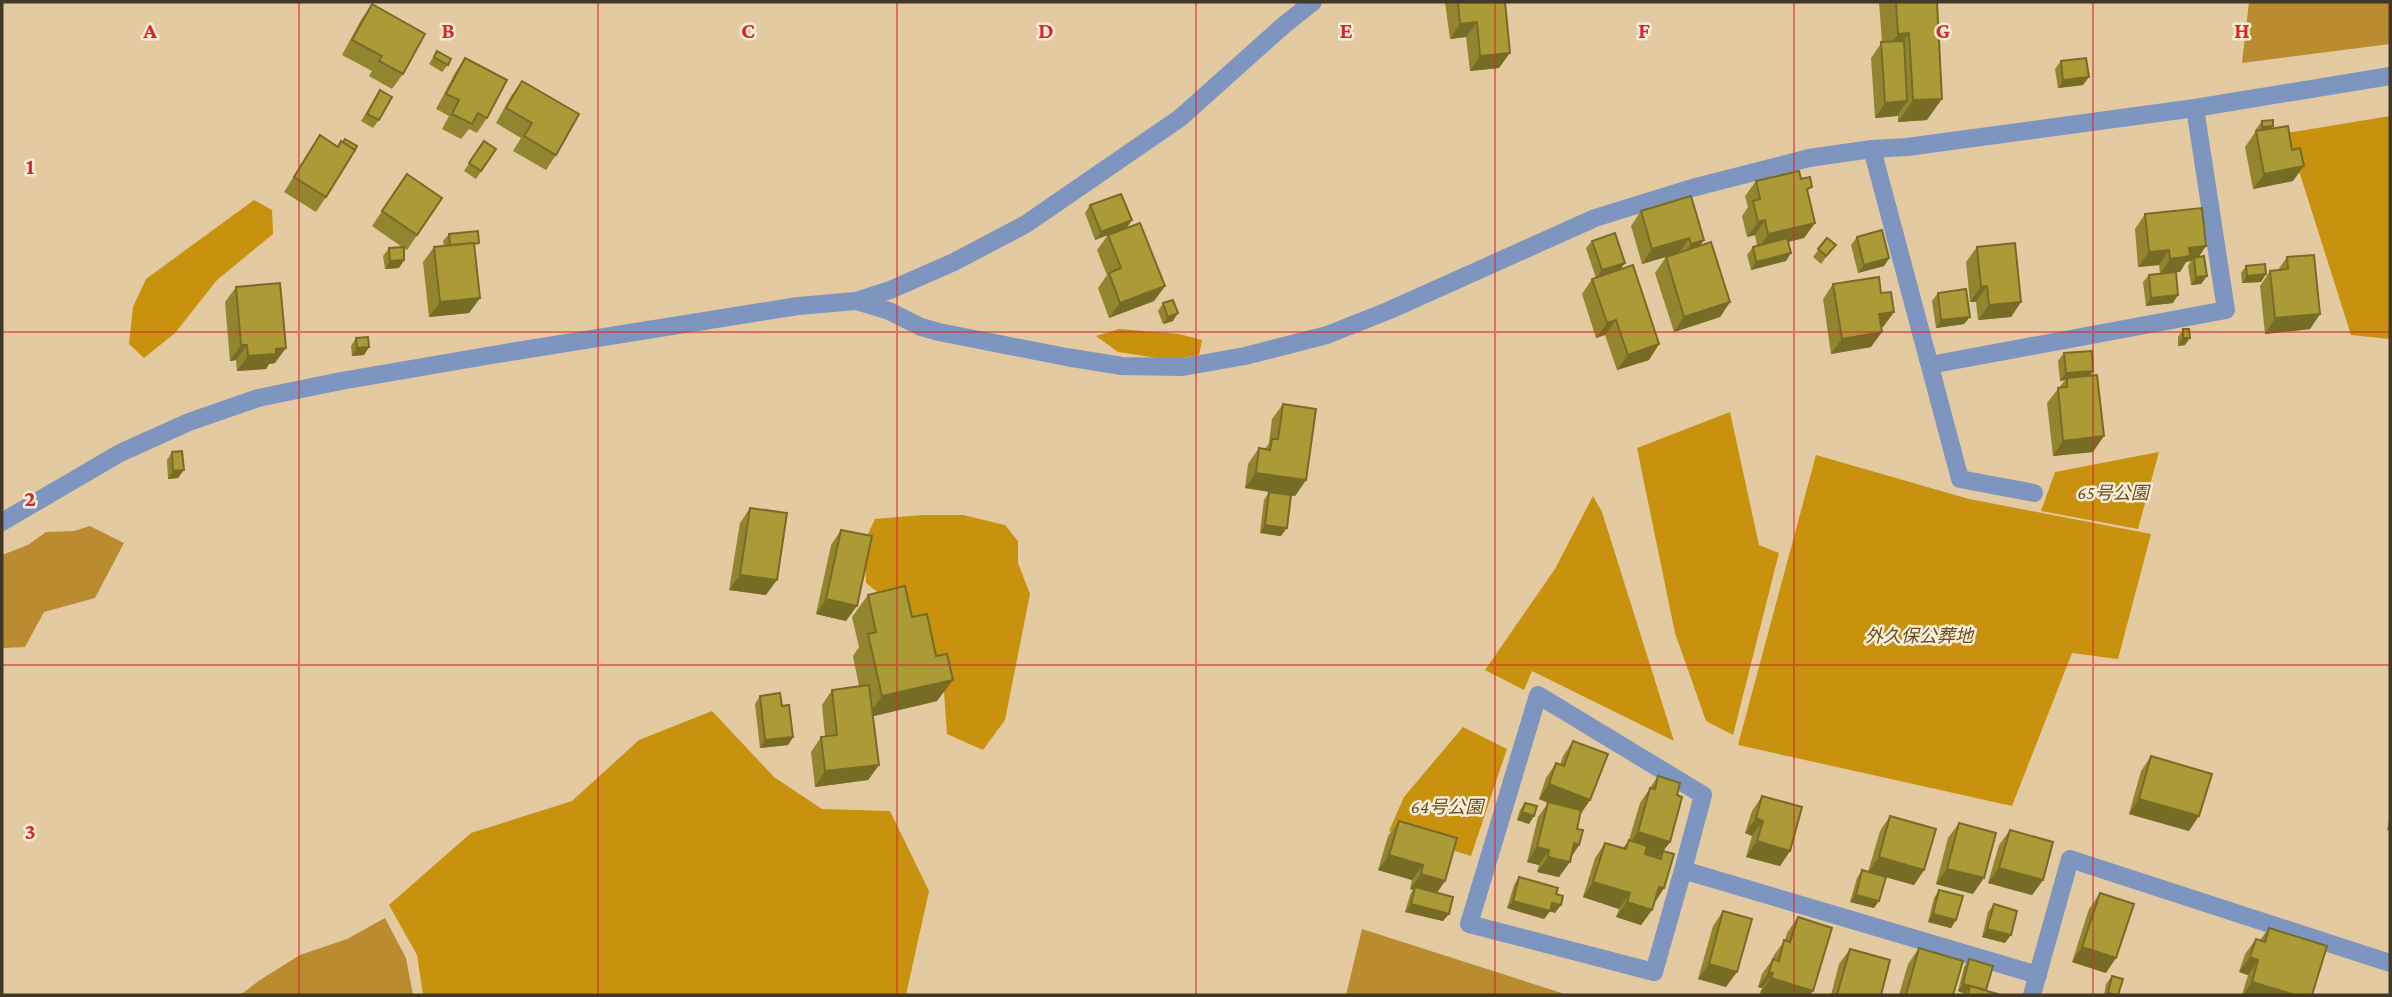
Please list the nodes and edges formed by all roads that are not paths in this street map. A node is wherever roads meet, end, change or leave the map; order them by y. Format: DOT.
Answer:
graph roads {
  1 [pos="1313,2"];
  2 [pos="2390,76"];
  3 [pos="2195,108"];
  4 [pos="1872,149"];
  5 [pos="856,301"];
  6 [pos="1930,365"];
  7 [pos="2034,494"];
  8 [pos="2,522"];
  9 [pos="1683,870"];
  10 [pos="2390,963"];
  11 [pos="2038,975"];
  12 [pos="2032,995"];
  1 -- 5 [label="street"];
  2 -- 3 [label="street"];
  3 -- 4 [label="street"];
  3 -- 6 [label="street"];
  4 -- 5 [label="street"];
  4 -- 6 [label="street"];
  5 -- 8 [label="street"];
  6 -- 7 [label="street"];
  9 -- 9 [label="street"];
  9 -- 11 [label="street"];
  10 -- 11 [label="street"];
  11 -- 12 [label="street"];
}
